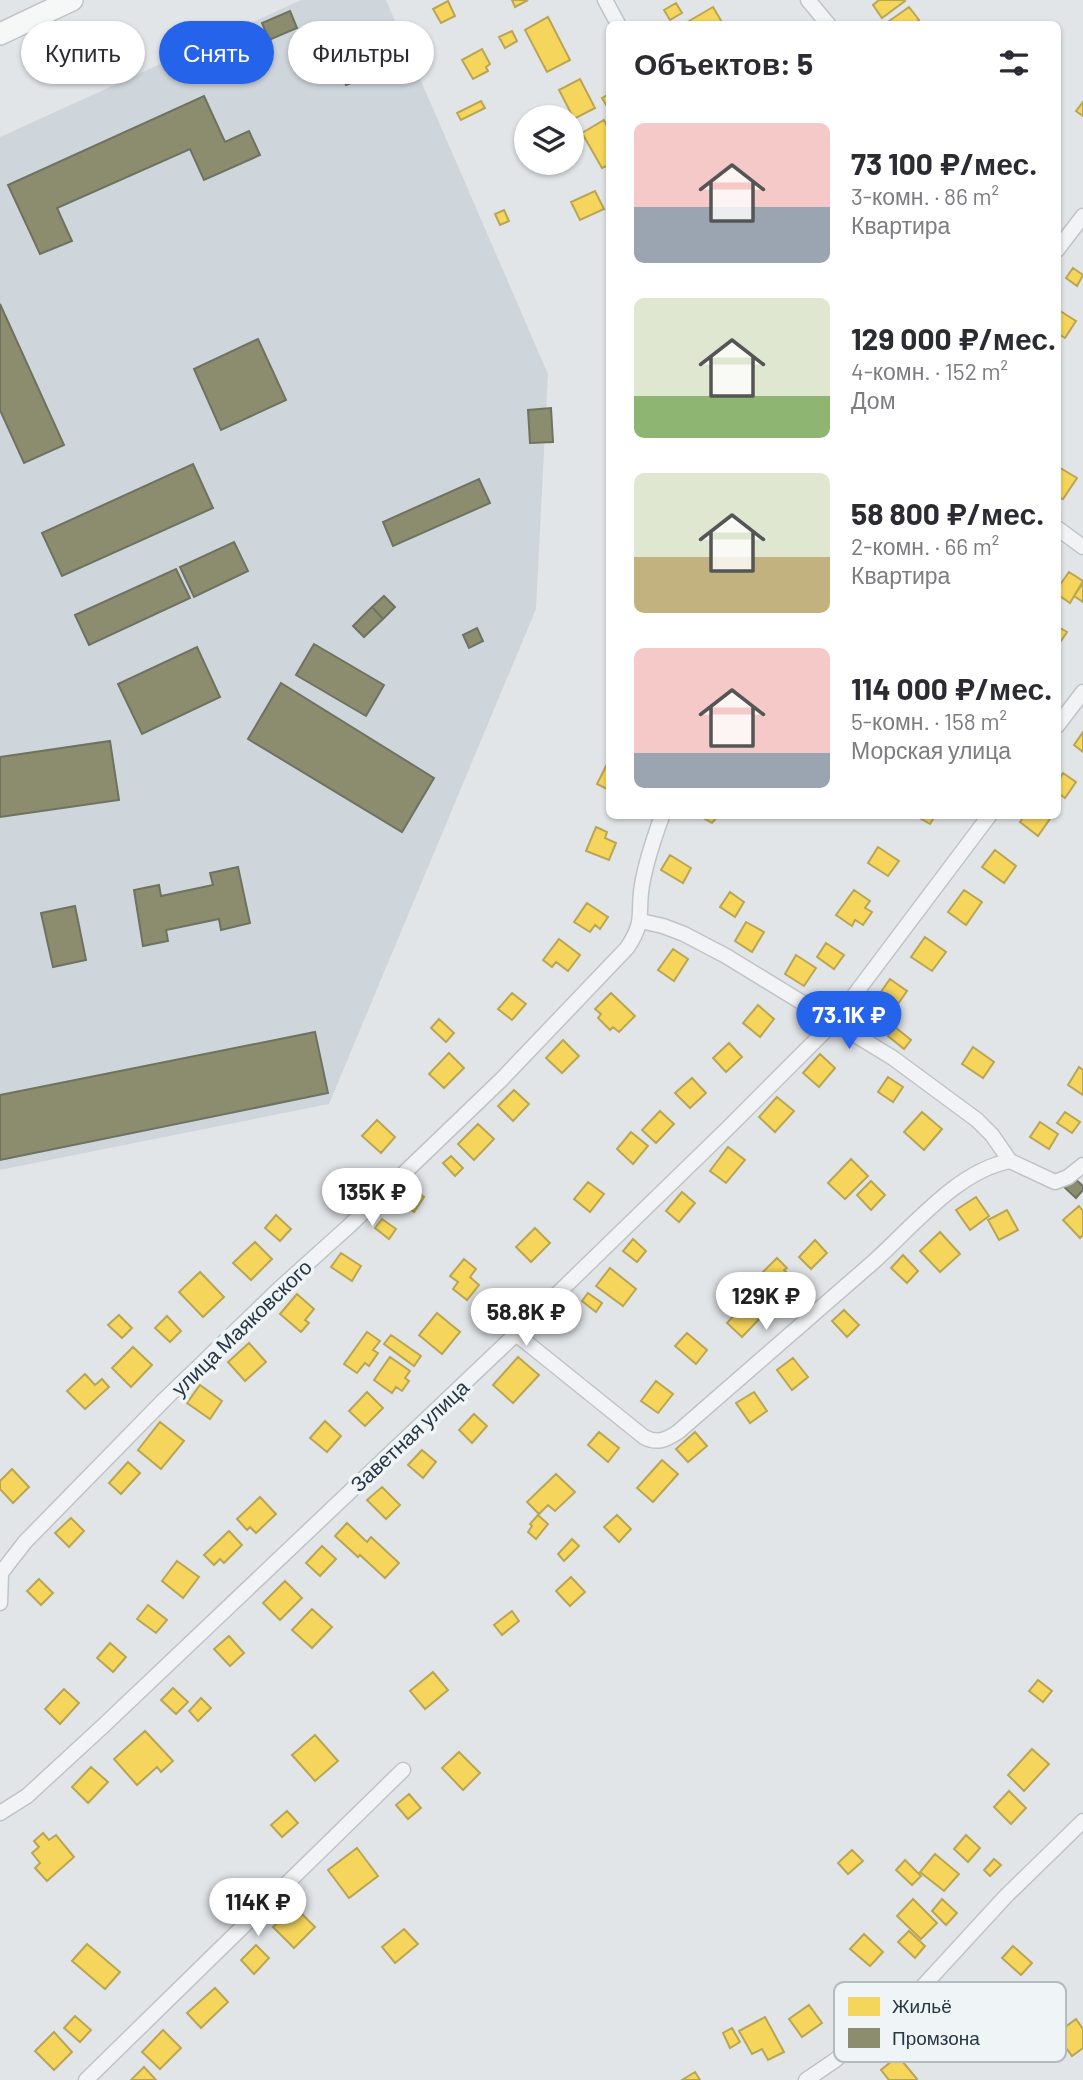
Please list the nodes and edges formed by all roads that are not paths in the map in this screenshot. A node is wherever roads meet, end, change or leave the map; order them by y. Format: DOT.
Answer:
graph roads {
  1 [pos="72,0"];
  2 [pos="605,0"];
  3 [pos="808,0"];
  4 [pos="616,21"];
  5 [pos="826,21"];
  6 [pos="0,34"];
  7 [pos="1083,216"];
  8 [pos="1061,245"];
  9 [pos="1061,531"];
  10 [pos="1083,547"];
  11 [pos="1083,692"];
  12 [pos="1061,721"];
  13 [pos="661,819"];
  14 [pos="987,819"];
  15 [pos="640,921"];
  16 [pos="834,1022"];
  17 [pos="1010,1161"];
  18 [pos="1083,1165"];
  19 [pos="516,1334"];
  20 [pos="1,1573"];
  21 [pos="0,1603"];
  22 [pos="403,1770"];
  23 [pos="0,1813"];
  24 [pos="1083,1821"];
  25 [pos="927,1982"];
  26 [pos="834,2061"];
  27 [pos="86,2080"];
  28 [pos="806,2080"];
  1 -- 6 [label="main road"];
  2 -- 4 [label="street"];
  3 -- 5 [label="street"];
  7 -- 8 [label="street"];
  9 -- 10 [label="street"];
  11 -- 12 [label="street"];
  13 -- 15 [label="street, улица Маяковского"];
  14 -- 16 [label="street, Заветная улица"];
  15 -- 16 [label="street"];
  15 -- 20 [label="street, улица Маяковского"];
  16 -- 17 [label="street"];
  16 -- 19 [label="street, Заветная улица"];
  17 -- 18 [label="street"];
  17 -- 19 [label="street"];
  19 -- 23 [label="street, Заветная улица"];
  20 -- 21 [label="street, улица Маяковского"];
  22 -- 27 [label="street"];
  24 -- 25 [label="street"];
  26 -- 28 [label="street"];
}
